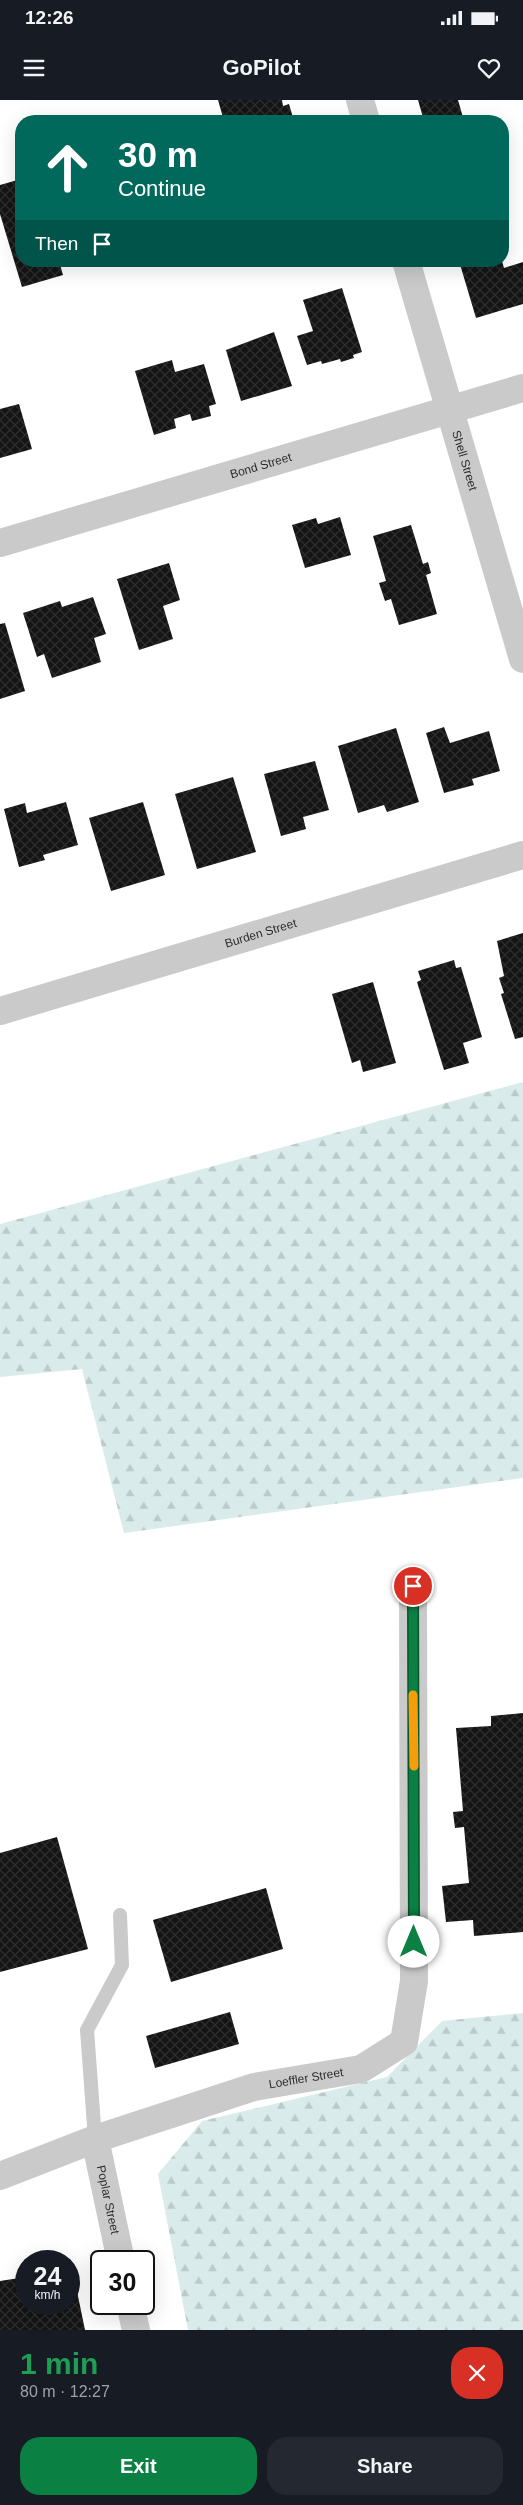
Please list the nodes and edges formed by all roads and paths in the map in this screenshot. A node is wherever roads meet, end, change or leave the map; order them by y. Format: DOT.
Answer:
graph roads {
  1 [pos="360,100"];
  2 [pos="364,115"];
  3 [pos="408,267"];
  4 [pos="523,388"];
  5 [pos="449,410"];
  6 [pos="0,543"];
  7 [pos="523,659"];
  8 [pos="523,855"];
  9 [pos="0,1011"];
  10 [pos="413,1586"];
  11 [pos="120,1915"];
  12 [pos="95,2139"];
  13 [pos="0,2176"];
  14 [pos="119,2250"];
  15 [pos="133,2315"];
  16 [pos="136,2330"];
  1 -- 2 [label="street"];
  3 -- 5 [label="street, Shell Street"];
  4 -- 5 [label="street, Bond Street"];
  5 -- 6 [label="street, Bond Street"];
  5 -- 7 [label="street, Shell Street"];
  8 -- 9 [label="street, Burden Street"];
  10 -- 12 [label="street, Loeffler Street"];
  11 -- 12 [label="lane"];
  12 -- 13 [label="street, Loeffler Street"];
  12 -- 14 [label="street, Poplar Street"];
  15 -- 16 [label="street"];
}
